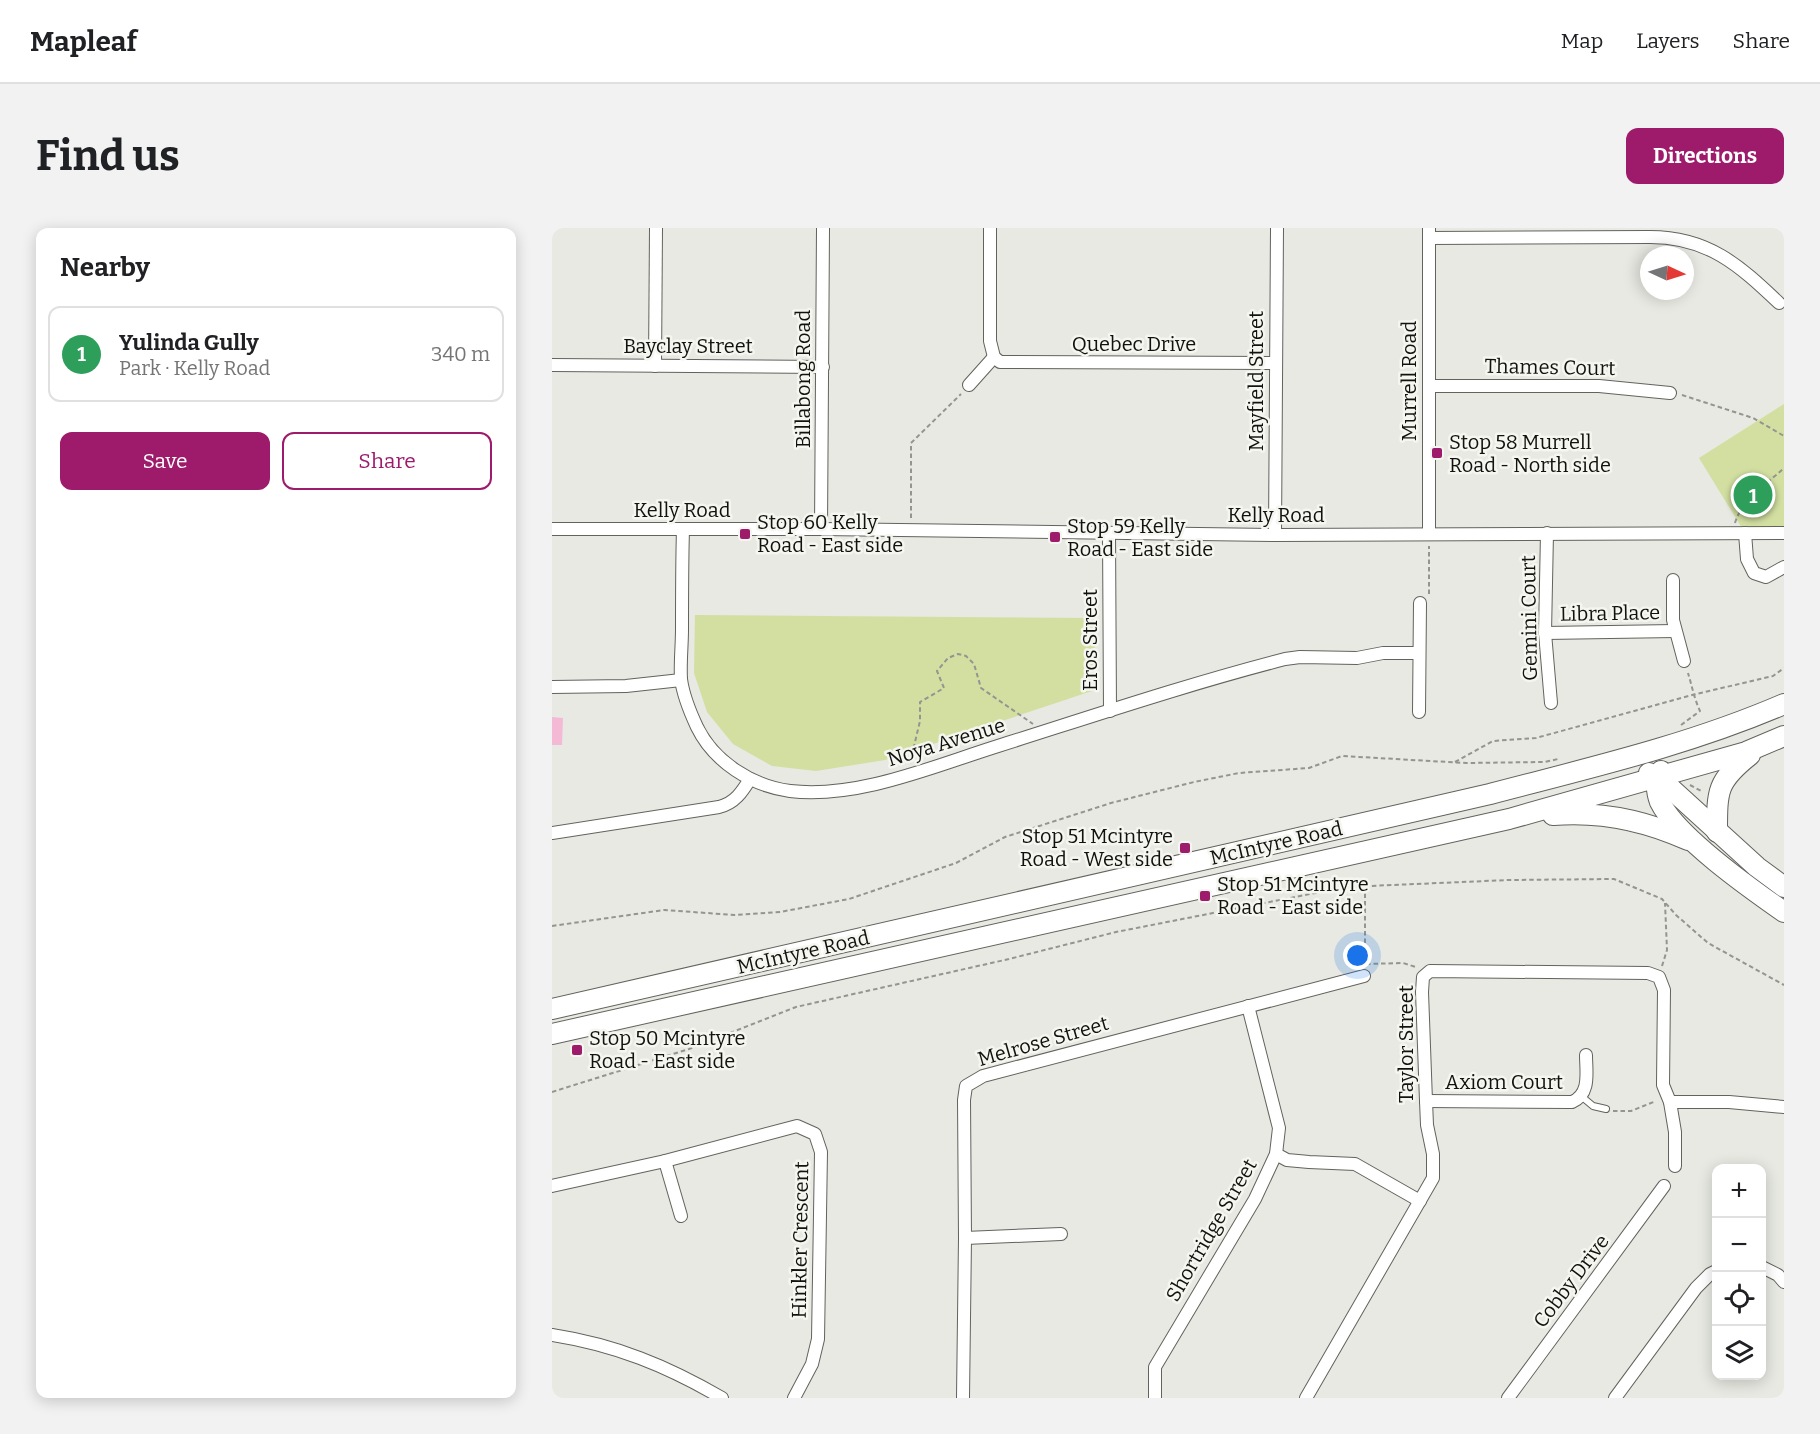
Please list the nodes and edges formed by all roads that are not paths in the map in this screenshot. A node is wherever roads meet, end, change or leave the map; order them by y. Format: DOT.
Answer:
graph roads {
  1 [pos="656,228"];
  2 [pos="823,228"];
  3 [pos="990,228"];
  4 [pos="1277,228"];
  5 [pos="1429,233"];
  6 [pos="1564,233"];
  7 [pos="1779,303"];
  8 [pos="994,357"];
  9 [pos="1275,363"];
  10 [pos="552,364"];
  11 [pos="655,366"];
  12 [pos="823,367"];
  13 [pos="969,385"];
  14 [pos="1429,387"];
  15 [pos="1670,393"];
  16 [pos="552,528"];
  17 [pos="682,529"];
  18 [pos="821,529"];
  19 [pos="1547,532"];
  20 [pos="1109,533"];
  21 [pos="1738,533"];
  22 [pos="1784,533"];
  23 [pos="1429,534"];
  24 [pos="1275,535"];
  25 [pos="1784,567"];
  26 [pos="1673,580"];
  27 [pos="1420,603"];
  28 [pos="1675,631"];
  29 [pos="1545,633"];
  30 [pos="1419,653"];
  31 [pos="1684,661"];
  32 [pos="681,680"];
  33 [pos="552,687"];
  34 [pos="1551,703"];
  35 [pos="1784,704"];
  36 [pos="1110,711"];
  37 [pos="1419,712"];
  38 [pos="1711,733"];
  39 [pos="1784,736"];
  40 [pos="1761,746"];
  41 [pos="1657,777"];
  42 [pos="750,779"];
  43 [pos="1490,794"];
  44 [pos="1509,819"];
  45 [pos="1718,832"];
  46 [pos="552,833"];
  47 [pos="1698,845"];
  48 [pos="1784,887"];
  49 [pos="1784,912"];
  50 [pos="1365,970"];
  51 [pos="1248,1006"];
  52 [pos="552,1010"];
  53 [pos="552,1034"];
  54 [pos="1586,1055"];
  55 [pos="1581,1096"];
  56 [pos="1666,1100"];
  57 [pos="1426,1101"];
  58 [pos="1784,1107"];
  59 [pos="1609,1110"];
  60 [pos="1276,1154"];
  61 [pos="665,1161"];
  62 [pos="1675,1166"];
  63 [pos="552,1186"];
  64 [pos="1664,1186"];
  65 [pos="1420,1201"];
  66 [pos="681,1216"];
  67 [pos="1061,1234"];
  68 [pos="965,1238"];
  69 [pos="1766,1269"];
  70 [pos="1714,1272"];
  71 [pos="1784,1282"];
  72 [pos="552,1335"];
  73 [pos="722,1398"];
  74 [pos="794,1398"];
  75 [pos="963,1398"];
  76 [pos="1155,1398"];
  77 [pos="1306,1398"];
  78 [pos="1508,1398"];
  79 [pos="1615,1398"];
  1 -- 11 [label="street"];
  2 -- 12 [label="street, Billabong Road"];
  3 -- 8 [label="street"];
  4 -- 9 [label="street, Mayfield Street"];
  5 -- 6 [label="street"];
  5 -- 14 [label="street, Murrell Road"];
  6 -- 7 [label="street"];
  8 -- 9 [label="street, Quebec Drive"];
  8 -- 13 [label="street"];
  9 -- 24 [label="street, Mayfield Street"];
  10 -- 11 [label="street, Bayclay Street"];
  11 -- 12 [label="street, Bayclay Street"];
  12 -- 18 [label="street, Billabong Road"];
  14 -- 15 [label="street, Thames Court"];
  14 -- 23 [label="street, Murrell Road"];
  16 -- 17 [label="street, Kelly Road"];
  17 -- 18 [label="street, Kelly Road"];
  17 -- 32 [label="street, Noya Avenue"];
  18 -- 20 [label="street, Kelly Road"];
  19 -- 21 [label="street, Kelly Road"];
  19 -- 23 [label="street, Kelly Road"];
  19 -- 29 [label="street, Gemini Court"];
  20 -- 24 [label="street, Kelly Road"];
  20 -- 36 [label="street, Eros Street"];
  21 -- 22 [label="street, Kelly Road"];
  21 -- 25 [label="street"];
  23 -- 24 [label="street, Kelly Road"];
  26 -- 28 [label="street, Libra Place"];
  27 -- 30 [label="street"];
  28 -- 29 [label="street, Libra Place"];
  28 -- 31 [label="street, Libra Place"];
  29 -- 34 [label="street, Gemini Court"];
  30 -- 36 [label="street, Noya Avenue"];
  30 -- 37 [label="street"];
  32 -- 33 [label="street"];
  32 -- 42 [label="street, Noya Avenue"];
  35 -- 38 [label="main road, McIntyre Road"];
  36 -- 42 [label="street, Noya Avenue"];
  38 -- 41 [label="main road"];
  38 -- 43 [label="main road, McIntyre Road"];
  39 -- 40 [label="main road, McIntyre Road"];
  40 -- 41 [label="main road, McIntyre Road"];
  40 -- 45 [label="main road"];
  41 -- 43 [label="main road"];
  41 -- 44 [label="main road, McIntyre Road"];
  41 -- 45 [label="main road"];
  41 -- 47 [label="main road"];
  42 -- 46 [label="street"];
  43 -- 52 [label="main road, McIntyre Road"];
  44 -- 47 [label="main road"];
  44 -- 53 [label="main road, McIntyre Road"];
  45 -- 48 [label="main road"];
  47 -- 49 [label="main road"];
  50 -- 51 [label="street, Melrose Street"];
  51 -- 60 [label="street, Shortridge Street"];
  51 -- 68 [label="street, Melrose Street"];
  54 -- 55 [label="street, Axiom Court"];
  55 -- 57 [label="street, Axiom Court"];
  55 -- 59 [label="lane, Axiom Court"];
  56 -- 57 [label="street, Taylor Street"];
  56 -- 58 [label="street"];
  56 -- 62 [label="street"];
  57 -- 65 [label="street, Taylor Street"];
  60 -- 65 [label="street"];
  60 -- 76 [label="street, Shortridge Street"];
  61 -- 63 [label="street, Hinkler Crescent"];
  61 -- 66 [label="street"];
  61 -- 74 [label="street, Hinkler Crescent"];
  64 -- 78 [label="street, Cobby Drive"];
  65 -- 77 [label="street, Taylor Street"];
  67 -- 68 [label="street"];
  68 -- 75 [label="street, Melrose Street"];
  69 -- 71 [label="street"];
  70 -- 79 [label="street"];
  72 -- 73 [label="street"];
}
